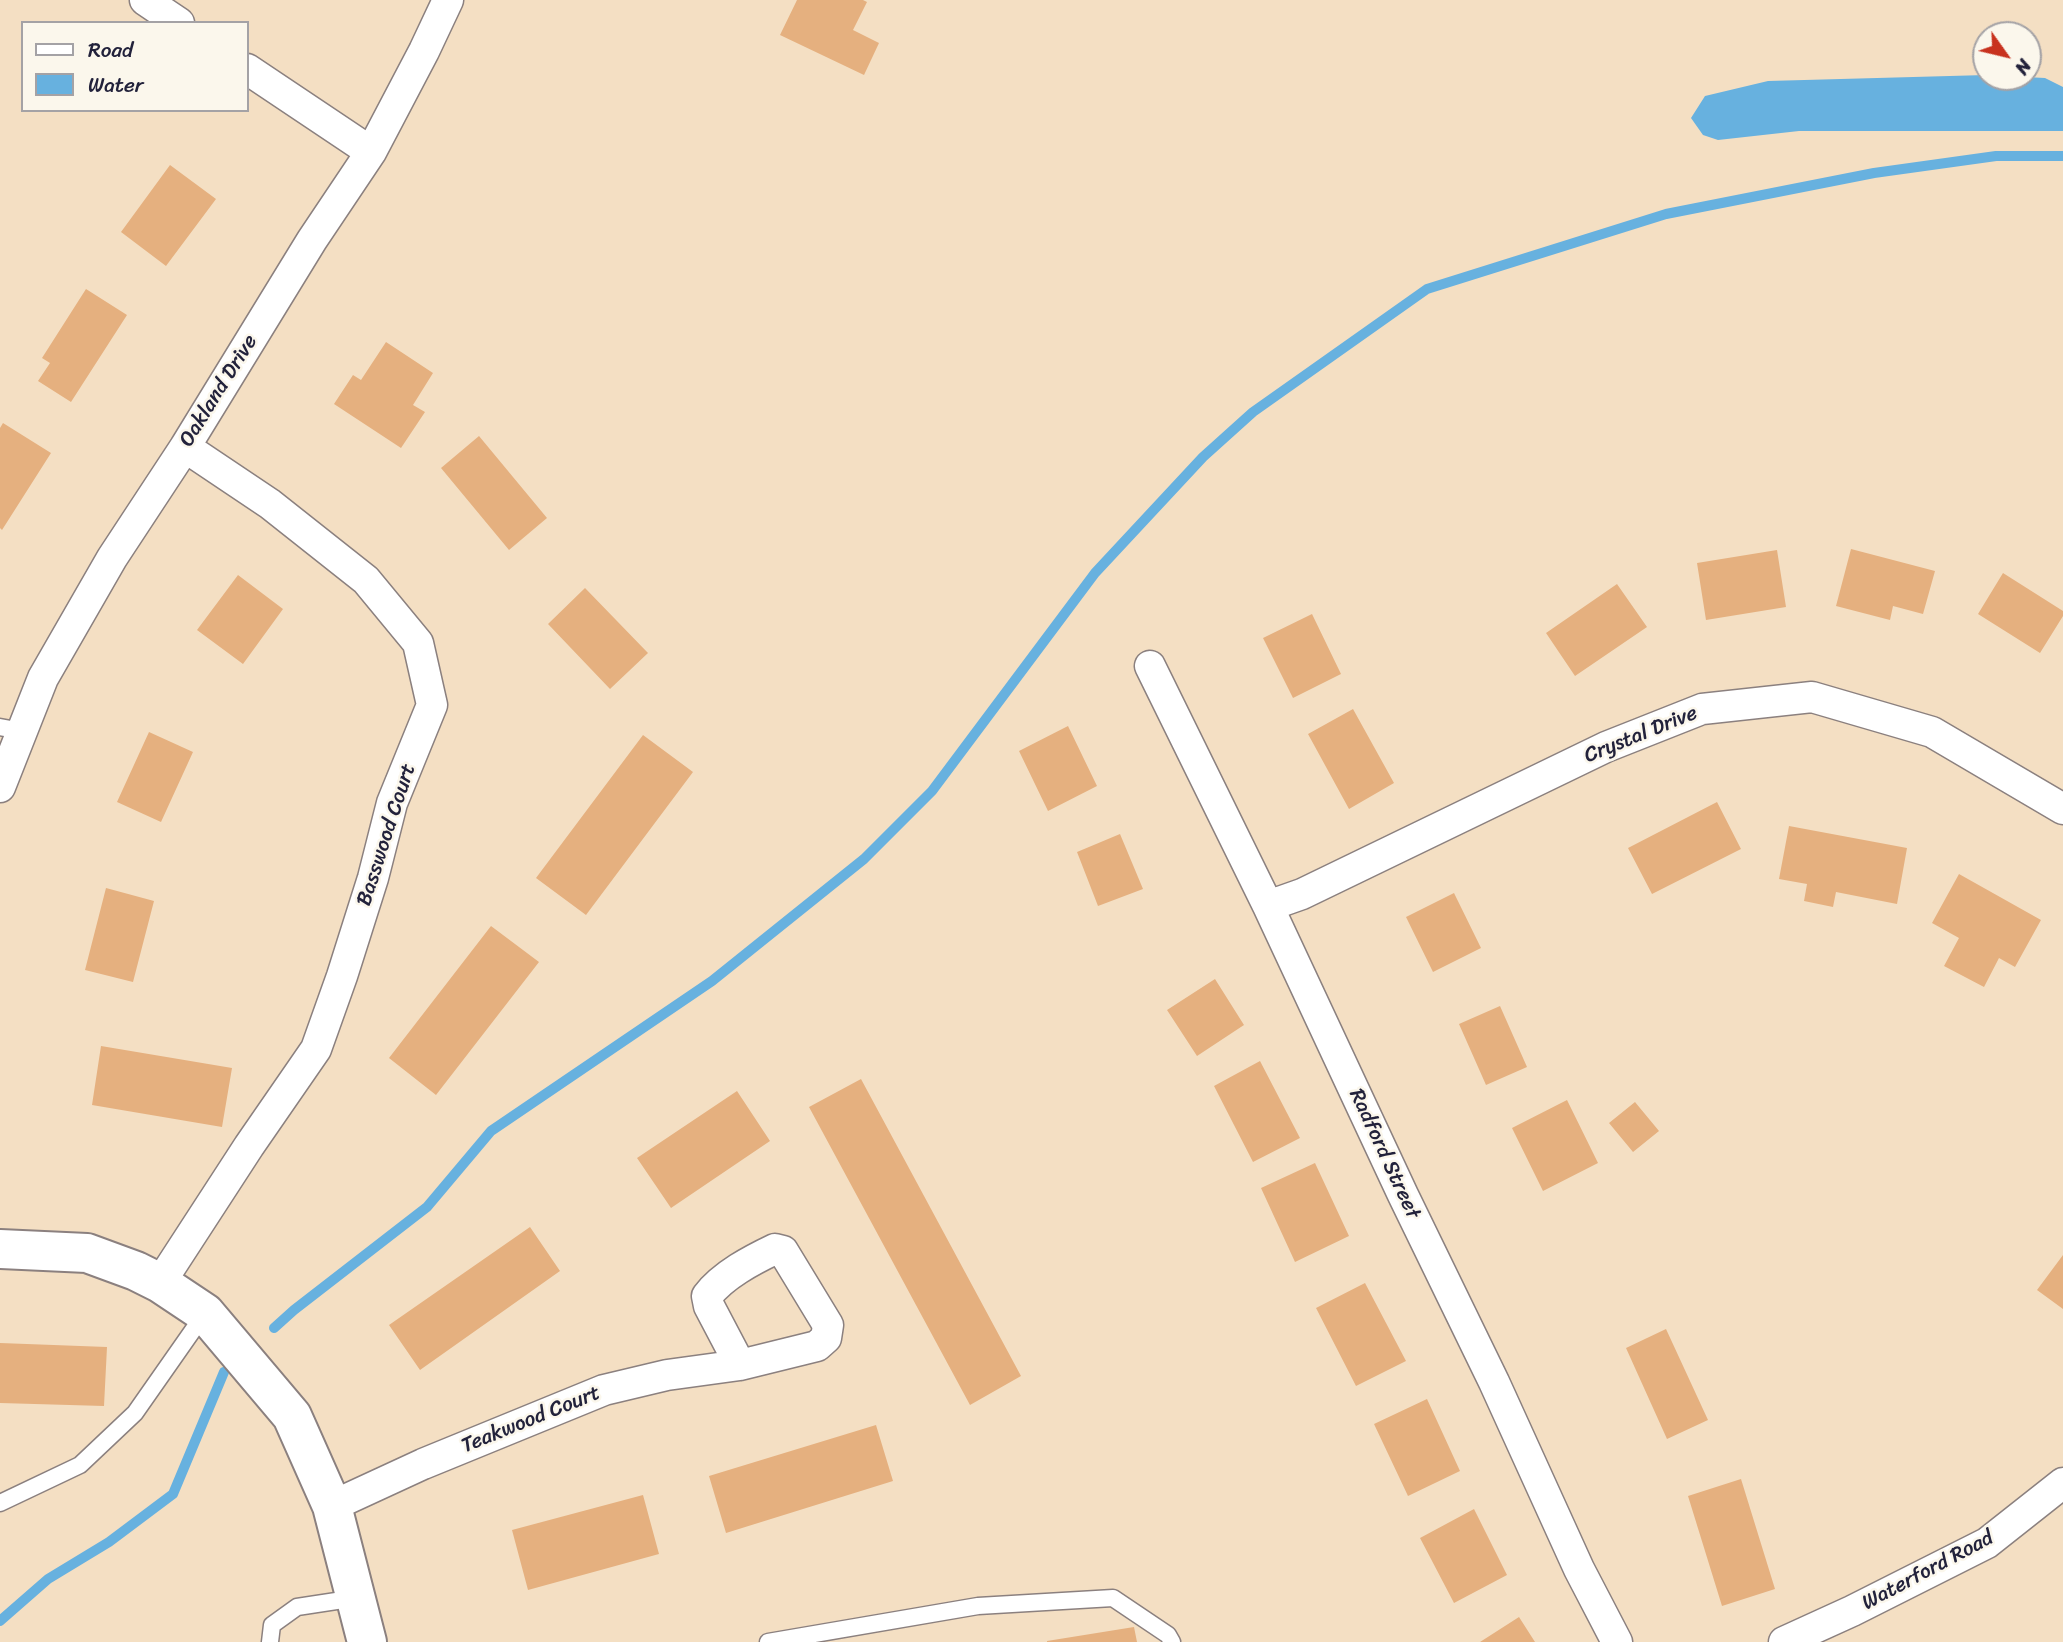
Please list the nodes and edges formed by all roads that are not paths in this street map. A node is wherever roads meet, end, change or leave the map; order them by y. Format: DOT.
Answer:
graph roads {
  1 [pos="145,0"];
  2 [pos="448,0"];
  3 [pos="176,21"];
  4 [pos="248,70"];
  5 [pos="371,152"];
  6 [pos="185,447"];
  7 [pos="1150,666"];
  8 [pos="11,729"];
  9 [pos="0,787"];
  10 [pos="2063,809"];
  11 [pos="1268,906"];
  12 [pos="0,1249"];
  13 [pos="166,1287"];
  14 [pos="205,1313"];
  15 [pos="740,1365"];
  16 [pos="2063,1483"];
  17 [pos="0,1503"];
  18 [pos="332,1506"];
  19 [pos="356,1598"];
  20 [pos="270,1642"];
  21 [pos="367,1642"];
  22 [pos="768,1642"];
  23 [pos="1172,1642"];
  24 [pos="1618,1642"];
  25 [pos="1784,1642"];
  1 -- 3 [label="street"];
  2 -- 5 [label="street, Oakland Drive"];
  4 -- 5 [label="street"];
  5 -- 6 [label="street, Oakland Drive"];
  6 -- 8 [label="street, Oakland Drive"];
  6 -- 13 [label="street, Basswood Court"];
  7 -- 11 [label="street, Radford Street"];
  8 -- 9 [label="street, Oakland Drive"];
  10 -- 11 [label="street, Crystal Drive"];
  11 -- 24 [label="street, Radford Street"];
  12 -- 13 [label="street"];
  13 -- 14 [label="street"];
  14 -- 17 [label="lane"];
  14 -- 18 [label="street"];
  15 -- 18 [label="street, Teakwood Court"];
  16 -- 25 [label="street, Waterford Road"];
  18 -- 19 [label="street"];
  19 -- 20 [label="lane"];
  19 -- 21 [label="street"];
  22 -- 23 [label="lane"];
}
